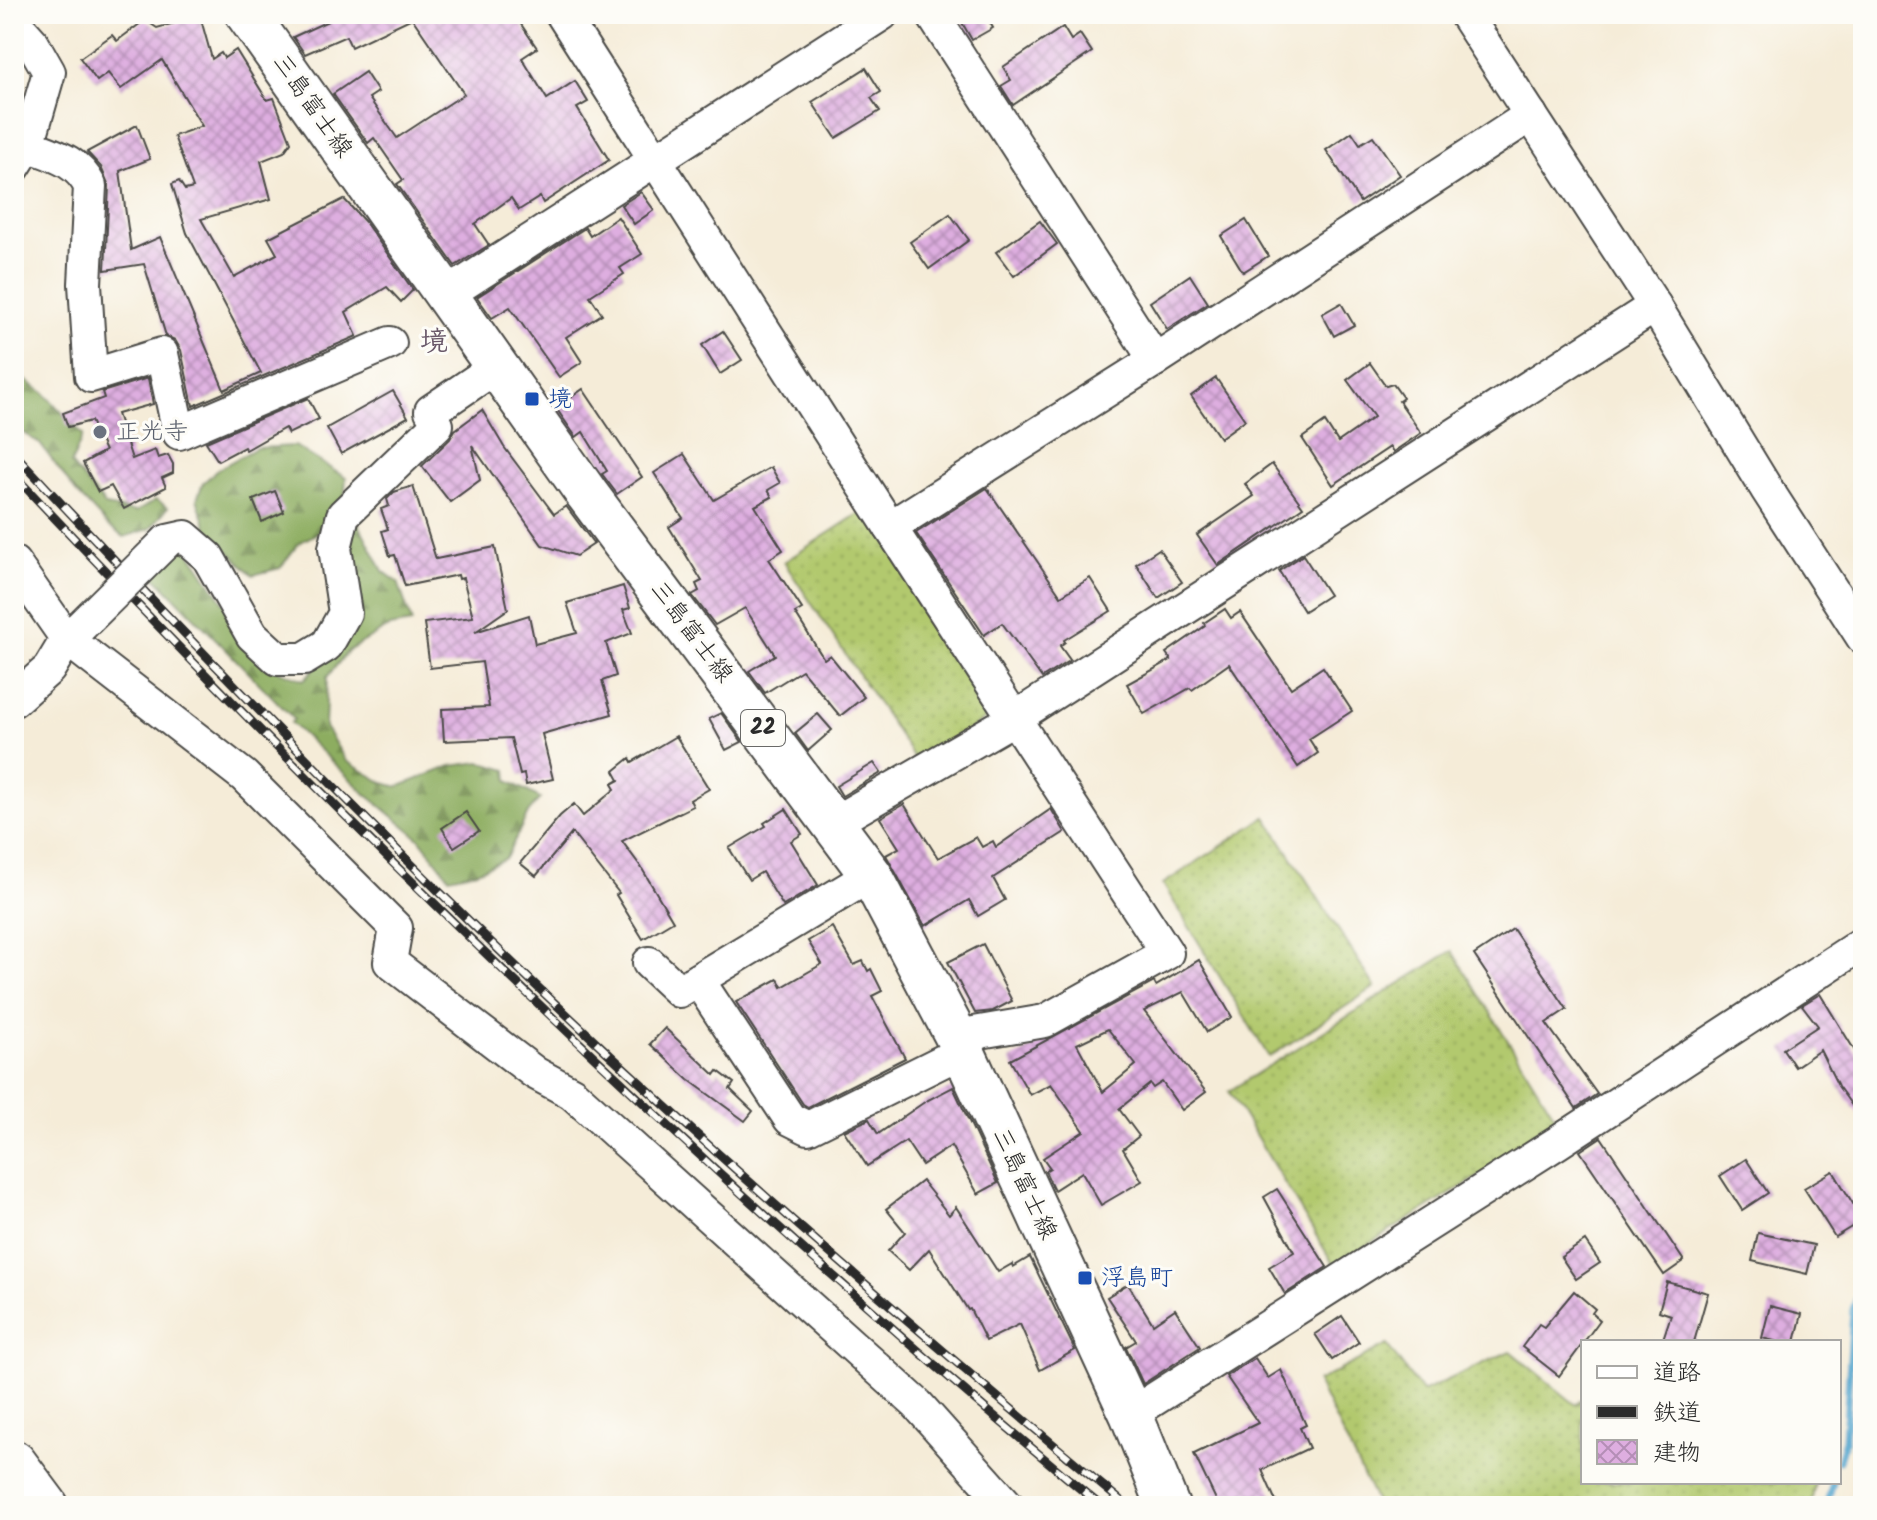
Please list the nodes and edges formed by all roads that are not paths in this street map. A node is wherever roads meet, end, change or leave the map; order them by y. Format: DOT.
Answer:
graph roads {
  1 [pos="247,14"];
  2 [pos="562,14"];
  3 [pos="882,14"];
  4 [pos="932,14"];
  5 [pos="1465,14"];
  6 [pos="14,22"];
  7 [pos="1531,115"];
  8 [pos="21,156"];
  9 [pos="655,163"];
  10 [pos="446,295"];
  11 [pos="1655,306"];
  12 [pos="390,343"];
  13 [pos="1155,360"];
  14 [pos="496,367"];
  15 [pos="890,527"];
  16 [pos="14,563"];
  17 [pos="73,633"];
  18 [pos="1863,638"];
  19 [pos="14,700"];
  20 [pos="1015,718"];
  21 [pos="833,823"];
  22 [pos="871,875"];
  23 [pos="1863,943"];
  24 [pos="649,963"];
  25 [pos="698,980"];
  26 [pos="959,1043"];
  27 [pos="1131,1414"];
  28 [pos="14,1463"];
  29 [pos="46,1506"];
  30 [pos="1008,1506"];
  31 [pos="1168,1506"];
  1 -- 10 [label="main road, 三島富士線 / 22"];
  2 -- 9 [label="street"];
  3 -- 9 [label="street"];
  4 -- 13 [label="street"];
  5 -- 7 [label="street"];
  6 -- 8 [label="street"];
  7 -- 11 [label="street"];
  7 -- 13 [label="street"];
  8 -- 12 [label="street"];
  9 -- 10 [label="street"];
  9 -- 15 [label="street"];
  10 -- 14 [label="main road, 三島富士線 / 22"];
  11 -- 18 [label="street"];
  11 -- 20 [label="street"];
  13 -- 15 [label="street"];
  14 -- 17 [label="street, bridge"];
  14 -- 21 [label="main road, 三島富士線 / 22"];
  15 -- 20 [label="street"];
  16 -- 17 [label="street"];
  17 -- 19 [label="street"];
  17 -- 30 [label="street"];
  20 -- 21 [label="street"];
  20 -- 26 [label="street"];
  21 -- 22 [label="main road, 三島富士線 / 22"];
  22 -- 25 [label="street"];
  22 -- 26 [label="main road, 三島富士線 / 22"];
  23 -- 27 [label="street"];
  24 -- 25 [label="street"];
  25 -- 26 [label="street"];
  26 -- 27 [label="main road, 三島富士線 / 22"];
  27 -- 31 [label="main road, 三島富士線 / 22"];
  28 -- 29 [label="highway"];
}
